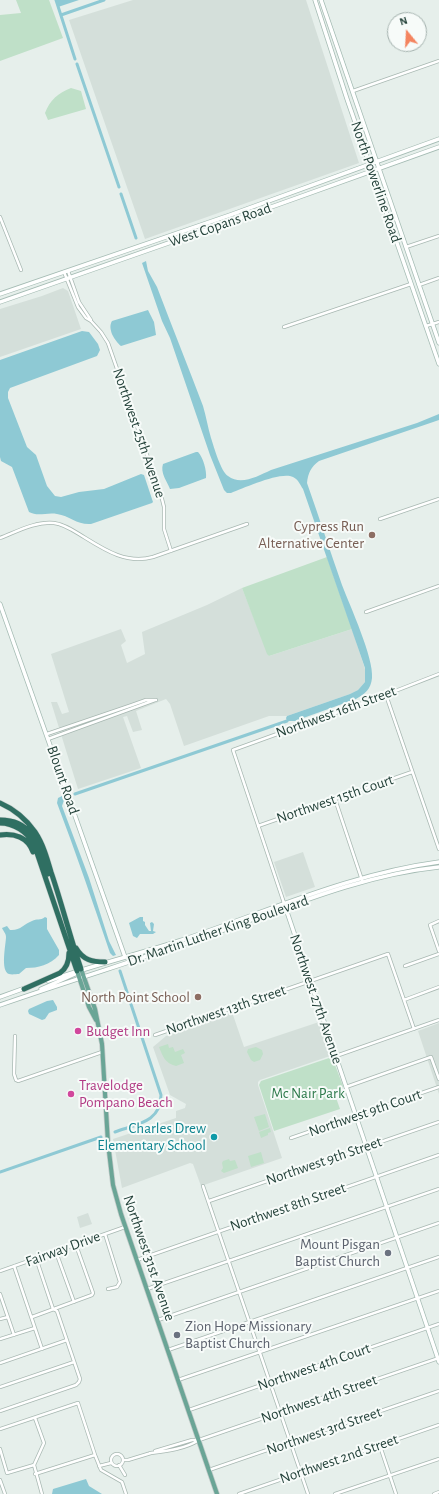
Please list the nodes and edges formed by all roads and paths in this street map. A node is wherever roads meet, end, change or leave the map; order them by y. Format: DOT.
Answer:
graph roads {
  1 [pos="315,0"];
  2 [pos="322,0"];
  3 [pos="331,46"];
  4 [pos="342,59"];
  5 [pos="439,61"];
  6 [pos="353,90"];
  7 [pos="439,139"];
  8 [pos="439,147"];
  9 [pos="377,161"];
  10 [pos="370,163"];
  11 [pos="379,168"];
  12 [pos="372,171"];
  13 [pos="0,217"];
  14 [pos="439,236"];
  15 [pos="406,247"];
  16 [pos="399,250"];
  17 [pos="409,255"];
  18 [pos="21,270"];
  19 [pos="66,271"];
  20 [pos="68,278"];
  21 [pos="439,278"];
  22 [pos="411,284"];
  23 [pos="419,285"];
  24 [pos="0,294"];
  25 [pos="0,302"];
  26 [pos="439,322"];
  27 [pos="432,324"];
  28 [pos="426,326"];
  29 [pos="284,327"];
  30 [pos="439,344"];
  31 [pos="439,364"];
  32 [pos="439,498"];
  33 [pos="380,520"];
  34 [pos="247,524"];
  35 [pos="0,538"];
  36 [pos="171,551"];
  37 [pos="439,586"];
  38 [pos="0,604"];
  39 [pos="366,612"];
  40 [pos="439,674"];
  41 [pos="386,695"];
  42 [pos="46,734"];
  43 [pos="48,739"];
  44 [pos="233,750"];
  45 [pos="412,772"];
  46 [pos="335,799"];
  47 [pos="0,803"];
  48 [pos="0,820"];
  49 [pos="0,823"];
  50 [pos="258,826"];
  51 [pos="0,835"];
  52 [pos="439,849"];
  53 [pos="439,863"];
  54 [pos="439,867"];
  55 [pos="418,870"];
  56 [pos="362,880"];
  57 [pos="53,901"];
  58 [pos="284,903"];
  59 [pos="61,904"];
  60 [pos="286,908"];
  61 [pos="439,922"];
  62 [pos="219,926"];
  63 [pos="205,932"];
  64 [pos="205,936"];
  65 [pos="188,942"];
  66 [pos="71,946"];
  67 [pos="439,951"];
  68 [pos="439,954"];
  69 [pos="124,957"];
  70 [pos="105,962"];
  71 [pos="405,966"];
  72 [pos="79,970"];
  73 [pos="82,977"];
  74 [pos="310,981"];
  75 [pos="439,987"];
  76 [pos="24,989"];
  77 [pos="34,994"];
  78 [pos="0,998"];
  79 [pos="404,1000"];
  80 [pos="0,1006"];
  81 [pos="439,1020"];
  82 [pos="414,1029"];
  83 [pos="155,1035"];
  84 [pos="15,1036"];
  85 [pos="102,1052"];
  86 [pos="335,1056"];
  87 [pos="439,1079"];
  88 [pos="346,1087"];
  89 [pos="439,1087"];
  90 [pos="356,1117"];
  91 [pos="439,1122"];
  92 [pos="291,1138"];
  93 [pos="366,1147"];
  94 [pos="439,1155"];
  95 [pos="376,1177"];
  96 [pos="203,1186"];
  97 [pos="439,1189"];
  98 [pos="209,1201"];
  99 [pos="387,1207"];
  100 [pos="439,1223"];
  101 [pos="126,1227"];
  102 [pos="219,1231"];
  103 [pos="105,1234"];
  104 [pos="397,1237"];
  105 [pos="76,1245"];
  106 [pos="56,1252"];
  107 [pos="439,1257"];
  108 [pos="36,1258"];
  109 [pos="137,1260"];
  110 [pos="229,1261"];
  111 [pos="14,1266"];
  112 [pos="407,1268"];
  113 [pos="0,1271"];
  114 [pos="108,1289"];
  115 [pos="147,1289"];
  116 [pos="239,1291"];
  117 [pos="439,1291"];
  118 [pos="0,1294"];
  119 [pos="417,1298"];
  120 [pos="1,1299"];
  121 [pos="74,1302"];
  122 [pos="53,1309"];
  123 [pos="8,1317"];
  124 [pos="32,1317"];
  125 [pos="0,1319"];
  126 [pos="158,1320"];
  127 [pos="250,1322"];
  128 [pos="439,1324"];
  129 [pos="35,1328"];
  130 [pos="428,1328"];
  131 [pos="14,1335"];
  132 [pos="0,1339"];
  133 [pos="67,1340"];
  134 [pos="42,1348"];
  135 [pos="168,1350"];
  136 [pos="260,1352"];
  137 [pos="439,1360"];
  138 [pos="74,1362"];
  139 [pos="0,1363"];
  140 [pos="178,1380"];
  141 [pos="270,1382"];
  142 [pos="0,1387"];
  143 [pos="439,1391"];
  144 [pos="189,1410"];
  145 [pos="0,1411"];
  146 [pos="280,1412"];
  147 [pos="35,1418"];
  148 [pos="439,1425"];
  149 [pos="0,1430"];
  150 [pos="199,1440"];
  151 [pos="291,1442"];
  152 [pos="380,1446"];
  153 [pos="0,1449"];
  154 [pos="95,1455"];
  155 [pos="439,1459"];
  156 [pos="123,1460"];
  157 [pos="111,1462"];
  158 [pos="34,1465"];
  159 [pos="119,1465"];
  160 [pos="99,1466"];
  161 [pos="209,1470"];
  162 [pos="301,1472"];
  163 [pos="35,1474"];
  164 [pos="125,1475"];
  165 [pos="390,1476"];
  166 [pos="0,1480"];
  167 [pos="439,1492"];
  168 [pos="5,1494"];
  169 [pos="42,1494"];
  170 [pos="126,1494"];
  171 [pos="217,1494"];
  172 [pos="239,1494"];
  173 [pos="308,1494"];
  174 [pos="335,1494"];
  175 [pos="396,1494"];
  176 [pos="434,1494"];
  1 -- 3 [label="main road, North Powerline Road"];
  2 -- 4 [label="main road, North Powerline Road"];
  3 -- 4 [label="main road"];
  3 -- 10 [label="main road, North Powerline Road"];
  4 -- 6 [label="main road, North Powerline Road"];
  5 -- 6 [label="street"];
  6 -- 9 [label="main road, North Powerline Road"];
  7 -- 9 [label="main road, West Copans Road"];
  8 -- 11 [label="main road, West Copans Road"];
  9 -- 10 [label="main road, West Copans Road"];
  9 -- 11 [label="main road, North Powerline Road"];
  10 -- 12 [label="main road, North Powerline Road"];
  10 -- 19 [label="main road, West Copans Road"];
  11 -- 12 [label="main road, West Copans Road"];
  11 -- 15 [label="main road, North Powerline Road"];
  12 -- 16 [label="main road, North Powerline Road"];
  12 -- 20 [label="main road, West Copans Road"];
  13 -- 18 [label="street"];
  14 -- 15 [label="street"];
  15 -- 17 [label="main road, North Powerline Road"];
  16 -- 17 [label="main road"];
  16 -- 22 [label="main road, North Powerline Road"];
  17 -- 23 [label="main road, North Powerline Road"];
  19 -- 20 [label="street, Northwest 25th Avenue"];
  19 -- 24 [label="main road, West Copans Road"];
  20 -- 25 [label="main road, West Copans Road"];
  20 -- 36 [label="street, Northwest 25th Avenue"];
  21 -- 23 [label="street"];
  22 -- 28 [label="main road, North Powerline Road"];
  22 -- 29 [label="street"];
  23 -- 27 [label="main road, North Powerline Road"];
  26 -- 27 [label="street"];
  27 -- 28 [label="street"];
  27 -- 30 [label="main road, North Powerline Road"];
  28 -- 31 [label="main road, North Powerline Road"];
  32 -- 33 [label="street"];
  34 -- 36 [label="street"];
  35 -- 36 [label="street"];
  37 -- 39 [label="street"];
  38 -- 42 [label="main road, Blount Road"];
  40 -- 41 [label="street, Northwest 16th Street"];
  41 -- 44 [label="street, Northwest 16th Street"];
  41 -- 45 [label="street"];
  42 -- 43 [label="main road, Blount Road"];
  42 -- 43 [label="street"];
  43 -- 69 [label="main road, Blount Road"];
  44 -- 50 [label="street, Northwest 27th Avenue"];
  45 -- 46 [label="street, Northwest 15th Court"];
  45 -- 52 [label="street"];
  46 -- 50 [label="street, Northwest 15th Court"];
  46 -- 56 [label="street"];
  47 -- 59 [label="highway"];
  48 -- 59 [label="highway"];
  49 -- 57 [label="highway"];
  50 -- 58 [label="street, Northwest 27th Avenue"];
  51 -- 57 [label="highway"];
  53 -- 55 [label="main road"];
  53 -- 56 [label="main road, Dr. Martin Luther King Boulevard"];
  54 -- 55 [label="main road, Dr. Martin Luther King Boulevard"];
  55 -- 56 [label="main road, Dr. Martin Luther King Boulevard"];
  56 -- 58 [label="main road, Dr. Martin Luther King Boulevard"];
  56 -- 60 [label="main road, Dr. Martin Luther King Boulevard"];
  57 -- 66 [label="highway"];
  58 -- 60 [label="main road, Northwest 27th Avenue"];
  58 -- 62 [label="main road, Dr. Martin Luther King Boulevard"];
  59 -- 66 [label="highway"];
  60 -- 64 [label="main road, Dr. Martin Luther King Boulevard"];
  60 -- 74 [label="main road, Northwest 27th Avenue"];
  61 -- 67 [label="street"];
  62 -- 63 [label="main road, Dr. Martin Luther King Boulevard"];
  62 -- 64 [label="main road"];
  63 -- 65 [label="main road"];
  63 -- 69 [label="main road, Dr. Martin Luther King Boulevard"];
  64 -- 65 [label="main road, Dr. Martin Luther King Boulevard"];
  65 -- 73 [label="main road, Dr. Martin Luther King Boulevard"];
  66 -- 70 [label="highway"];
  66 -- 72 [label="highway"];
  66 -- 76 [label="highway"];
  68 -- 71 [label="street"];
  69 -- 70 [label="main road, Dr. Martin Luther King Boulevard"];
  70 -- 72 [label="main road, Dr. Martin Luther King Boulevard"];
  72 -- 73 [label="main road, Northwest 31st Avenue"];
  72 -- 76 [label="main road, Dr. Martin Luther King Boulevard"];
  72 -- 77 [label="main road"];
  73 -- 77 [label="main road, Dr. Martin Luther King Boulevard"];
  73 -- 85 [label="main road, Northwest 31st Avenue"];
  74 -- 79 [label="street, Northwest 13th Street"];
  74 -- 83 [label="street, Northwest 13th Street"];
  74 -- 86 [label="main road, Northwest 27th Avenue"];
  75 -- 79 [label="street"];
  76 -- 78 [label="main road, Dr. Martin Luther King Boulevard"];
  77 -- 80 [label="main road, Dr. Martin Luther King Boulevard"];
  79 -- 82 [label="street"];
  81 -- 82 [label="street"];
  82 -- 86 [label="street"];
  84 -- 85 [label="street"];
  85 -- 101 [label="main road, Northwest 31st Avenue"];
  86 -- 88 [label="main road, Northwest 27th Avenue"];
  87 -- 88 [label="street, Northwest 9th Court"];
  88 -- 90 [label="main road, Northwest 27th Avenue"];
  89 -- 90 [label="street, Northwest 9th Court"];
  90 -- 92 [label="street, Northwest 9th Court"];
  90 -- 93 [label="main road, Northwest 27th Avenue"];
  91 -- 93 [label="street, Northwest 9th Street"];
  93 -- 95 [label="main road, Northwest 27th Avenue"];
  93 -- 98 [label="street, Northwest 9th Street"];
  94 -- 95 [label="street, Northwest 8th Street"];
  95 -- 99 [label="main road, Northwest 27th Avenue"];
  95 -- 102 [label="street, Northwest 8th Street"];
  96 -- 98 [label="street"];
  97 -- 99 [label="street"];
  98 -- 102 [label="street"];
  99 -- 104 [label="main road, Northwest 27th Avenue"];
  99 -- 110 [label="street"];
  100 -- 104 [label="street"];
  101 -- 103 [label="street, Fairway Drive"];
  101 -- 109 [label="main road, Northwest 31st Avenue"];
  102 -- 109 [label="street, Northwest 8th Street"];
  102 -- 110 [label="street"];
  103 -- 105 [label="street, Fairway Drive"];
  103 -- 114 [label="street"];
  104 -- 112 [label="main road, Northwest 27th Avenue"];
  104 -- 116 [label="street"];
  105 -- 106 [label="street, Fairway Drive"];
  105 -- 121 [label="street"];
  106 -- 108 [label="street, Fairway Drive"];
  106 -- 121 [label="street"];
  107 -- 112 [label="street"];
  108 -- 111 [label="street, Fairway Drive"];
  108 -- 122 [label="street"];
  109 -- 115 [label="main road, Northwest 31st Avenue"];
  110 -- 115 [label="street"];
  110 -- 116 [label="street"];
  111 -- 113 [label="street, Fairway Drive"];
  111 -- 124 [label="street"];
  112 -- 119 [label="main road, Northwest 27th Avenue"];
  112 -- 127 [label="street"];
  115 -- 126 [label="main road, Northwest 31st Avenue"];
  116 -- 126 [label="street"];
  116 -- 127 [label="street"];
  117 -- 119 [label="street"];
  118 -- 120 [label="street"];
  119 -- 130 [label="main road, Northwest 27th Avenue"];
  119 -- 136 [label="street"];
  120 -- 123 [label="street"];
  121 -- 122 [label="street"];
  122 -- 124 [label="street"];
  122 -- 133 [label="street"];
  123 -- 125 [label="street"];
  123 -- 131 [label="street"];
  124 -- 129 [label="street"];
  126 -- 135 [label="main road, Northwest 31st Avenue"];
  127 -- 135 [label="street"];
  127 -- 136 [label="street"];
  128 -- 130 [label="street, Northwest 4th Court"];
  129 -- 131 [label="street"];
  129 -- 134 [label="street"];
  130 -- 137 [label="main road, Northwest 27th Avenue"];
  130 -- 141 [label="street, Northwest 4th Court"];
  131 -- 132 [label="street"];
  133 -- 134 [label="street"];
  133 -- 138 [label="street"];
  134 -- 139 [label="street"];
  135 -- 140 [label="main road, Northwest 31st Avenue"];
  136 -- 140 [label="street"];
  136 -- 141 [label="street"];
  137 -- 146 [label="street, Northwest 4th Street"];
  138 -- 142 [label="street"];
  138 -- 145 [label="street"];
  140 -- 144 [label="main road, Northwest 31st Avenue"];
  141 -- 144 [label="street, Northwest 4th Court"];
  141 -- 146 [label="street"];
  143 -- 151 [label="street, Northwest 3rd Street"];
  144 -- 150 [label="main road, Northwest 31st Avenue"];
  146 -- 150 [label="street, Northwest 4th Street"];
  146 -- 151 [label="street"];
  147 -- 149 [label="street"];
  147 -- 154 [label="street"];
  147 -- 158 [label="street"];
  148 -- 152 [label="street, Northwest 2nd Street"];
  150 -- 156 [label="street, Northwest 4th Street"];
  150 -- 161 [label="main road, Northwest 31st Avenue"];
  151 -- 161 [label="street, Northwest 3rd Street"];
  151 -- 162 [label="street"];
  152 -- 162 [label="street, Northwest 2nd Street"];
  152 -- 165 [label="street"];
  153 -- 158 [label="street"];
  154 -- 160 [label="street"];
  154 -- 163 [label="street"];
  155 -- 165 [label="street"];
  156 -- 157 [label="street"];
  156 -- 159 [label="street"];
  157 -- 159 [label="street"];
  157 -- 160 [label="street"];
  158 -- 163 [label="street"];
  159 -- 164 [label="street"];
  160 -- 170 [label="street"];
  161 -- 171 [label="main road, Northwest 31st Avenue"];
  162 -- 172 [label="street, Northwest 2nd Street"];
  162 -- 173 [label="street"];
  163 -- 169 [label="street"];
  165 -- 174 [label="street"];
  165 -- 175 [label="street"];
  166 -- 168 [label="street"];
  167 -- 176 [label="street"];
}
